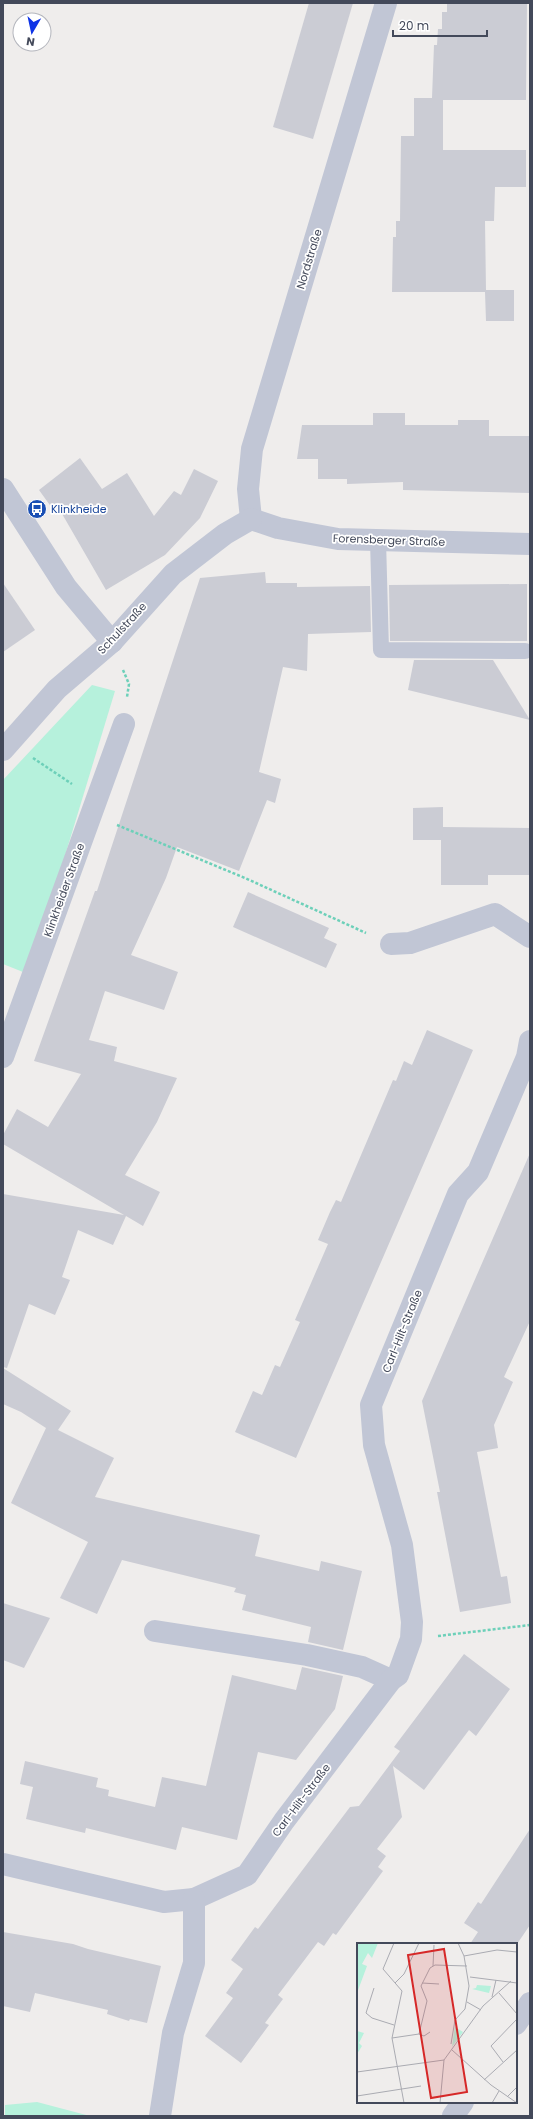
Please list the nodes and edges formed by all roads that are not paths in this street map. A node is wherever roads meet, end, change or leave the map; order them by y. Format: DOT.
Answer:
graph roads {
  1 [pos="386,3"];
  2 [pos="3,489"];
  3 [pos="251,519"];
  4 [pos="378,540"];
  5 [pos="530,544"];
  6 [pos="112,642"];
  7 [pos="525,651"];
  8 [pos="124,724"];
  9 [pos="6,746"];
  10 [pos="530,937"];
  11 [pos="391,944"];
  12 [pos="530,1041"];
  13 [pos="3,1057"];
  14 [pos="155,1631"];
  15 [pos="391,1680"];
  16 [pos="3,1864"];
  17 [pos="194,1899"];
  18 [pos="530,2003"];
  19 [pos="517,2022"];
  20 [pos="462,2103"];
  21 [pos="160,2116"];
  22 [pos="453,2116"];
  1 -- 3 [label="street, Nordstraße"];
  2 -- 6 [label="street"];
  3 -- 4 [label="street, Forensberger Straße"];
  3 -- 6 [label="street, Schulstraße"];
  4 -- 5 [label="street, Forensberger Straße"];
  4 -- 7 [label="lane"];
  6 -- 9 [label="street, Schulstraße"];
  8 -- 13 [label="street, Klinkheider Straße"];
  10 -- 11 [label="street"];
  12 -- 15 [label="street, Carl-Hilt-Straße"];
  14 -- 15 [label="street"];
  15 -- 17 [label="street, Carl-Hilt-Straße"];
  16 -- 17 [label="street, Carl-Hilt-Straße"];
  17 -- 21 [label="street"];
  18 -- 19 [label="street"];
  20 -- 22 [label="street"];
}
